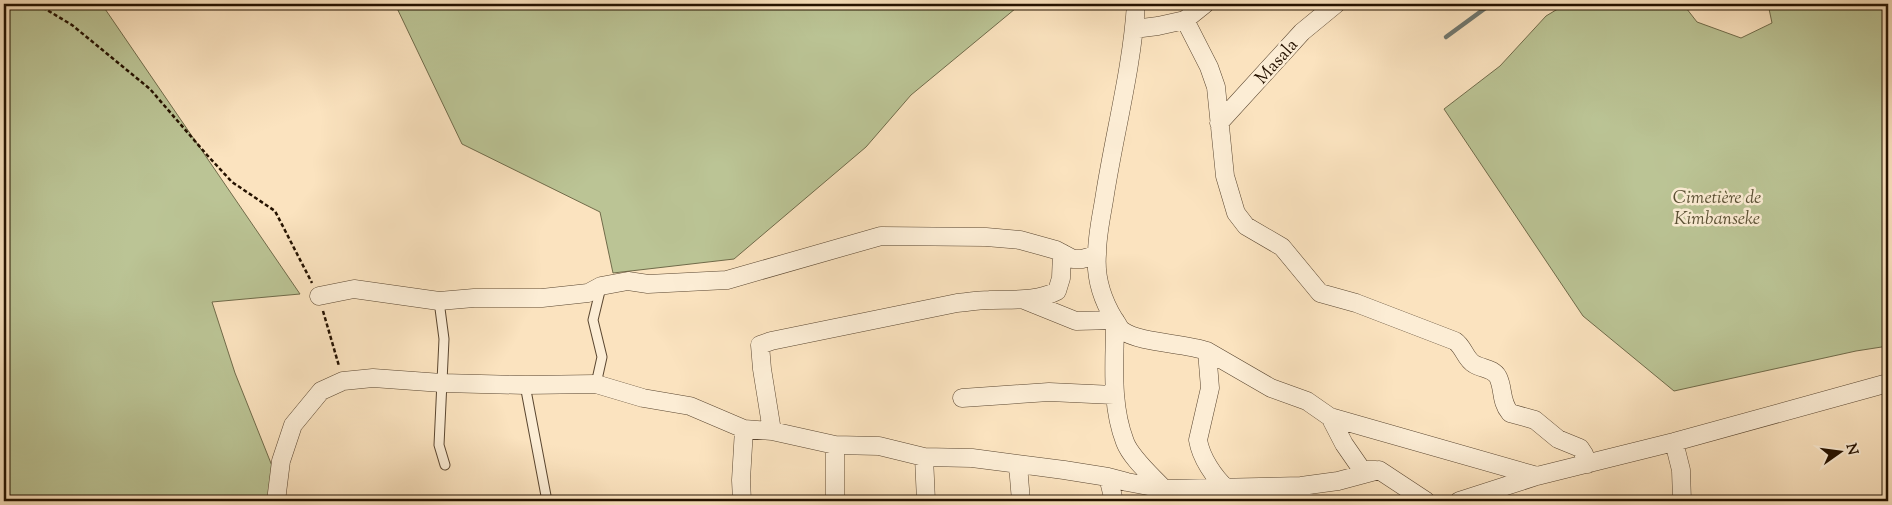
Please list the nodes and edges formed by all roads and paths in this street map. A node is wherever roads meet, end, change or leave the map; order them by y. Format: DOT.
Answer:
graph roads {
  1 [pos="37,4"];
  2 [pos="1136,4"];
  3 [pos="1205,4"];
  4 [pos="1336,4"];
  5 [pos="1185,20"];
  6 [pos="1134,29"];
  7 [pos="1219,123"];
  8 [pos="1062,254"];
  9 [pos="1096,255"];
  10 [pos="601,286"];
  11 [pos="319,296"];
  12 [pos="1024,300"];
  13 [pos="439,301"];
  14 [pos="1115,320"];
  15 [pos="1207,351"];
  16 [pos="343,381"];
  17 [pos="442,383"];
  18 [pos="1888,383"];
  19 [pos="596,384"];
  20 [pos="525,385"];
  21 [pos="1114,395"];
  22 [pos="962,398"];
  23 [pos="1330,417"];
  24 [pos="744,429"];
  25 [pos="772,431"];
  26 [pos="1674,442"];
  27 [pos="835,445"];
  28 [pos="924,457"];
  29 [pos="1588,464"];
  30 [pos="445,465"];
  31 [pos="1018,465"];
  32 [pos="1379,470"];
  33 [pos="1537,476"];
  34 [pos="1108,477"];
  35 [pos="1164,489"];
  36 [pos="1303,494"];
  37 [pos="1226,495"];
  38 [pos="276,501"];
  39 [pos="547,501"];
  40 [pos="742,501"];
  41 [pos="835,501"];
  42 [pos="926,501"];
  43 [pos="1020,501"];
  44 [pos="1114,501"];
  45 [pos="1426,501"];
  46 [pos="1459,501"];
  47 [pos="1682,501"];
  1 -- 11 [label="path"];
  2 -- 6 [label="street"];
  3 -- 5 [label="street"];
  4 -- 7 [label="street, Masala"];
  5 -- 6 [label="street"];
  5 -- 7 [label="street"];
  6 -- 9 [label="street"];
  7 -- 29 [label="street"];
  8 -- 9 [label="street"];
  8 -- 10 [label="street"];
  8 -- 12 [label="street"];
  9 -- 14 [label="street"];
  10 -- 13 [label="street"];
  10 -- 19 [label="lane"];
  11 -- 13 [label="street"];
  11 -- 16 [label="path"];
  12 -- 14 [label="street"];
  12 -- 25 [label="street"];
  13 -- 17 [label="lane"];
  14 -- 15 [label="street"];
  14 -- 21 [label="street"];
  15 -- 23 [label="street"];
  15 -- 37 [label="street"];
  16 -- 17 [label="street"];
  16 -- 38 [label="street"];
  17 -- 20 [label="street"];
  17 -- 30 [label="lane"];
  18 -- 26 [label="street"];
  19 -- 20 [label="street"];
  19 -- 24 [label="street"];
  20 -- 39 [label="lane"];
  21 -- 22 [label="street"];
  21 -- 35 [label="street"];
  23 -- 32 [label="street"];
  23 -- 33 [label="street"];
  24 -- 25 [label="street"];
  24 -- 40 [label="street"];
  25 -- 27 [label="street"];
  26 -- 29 [label="street"];
  26 -- 47 [label="street"];
  27 -- 28 [label="street"];
  27 -- 41 [label="street"];
  28 -- 31 [label="street"];
  28 -- 42 [label="street"];
  29 -- 33 [label="street"];
  31 -- 34 [label="street"];
  31 -- 43 [label="street"];
  32 -- 36 [label="street"];
  32 -- 45 [label="street"];
  33 -- 46 [label="street"];
  34 -- 35 [label="street"];
  34 -- 44 [label="street"];
  35 -- 37 [label="street"];
  36 -- 37 [label="street"];
}
